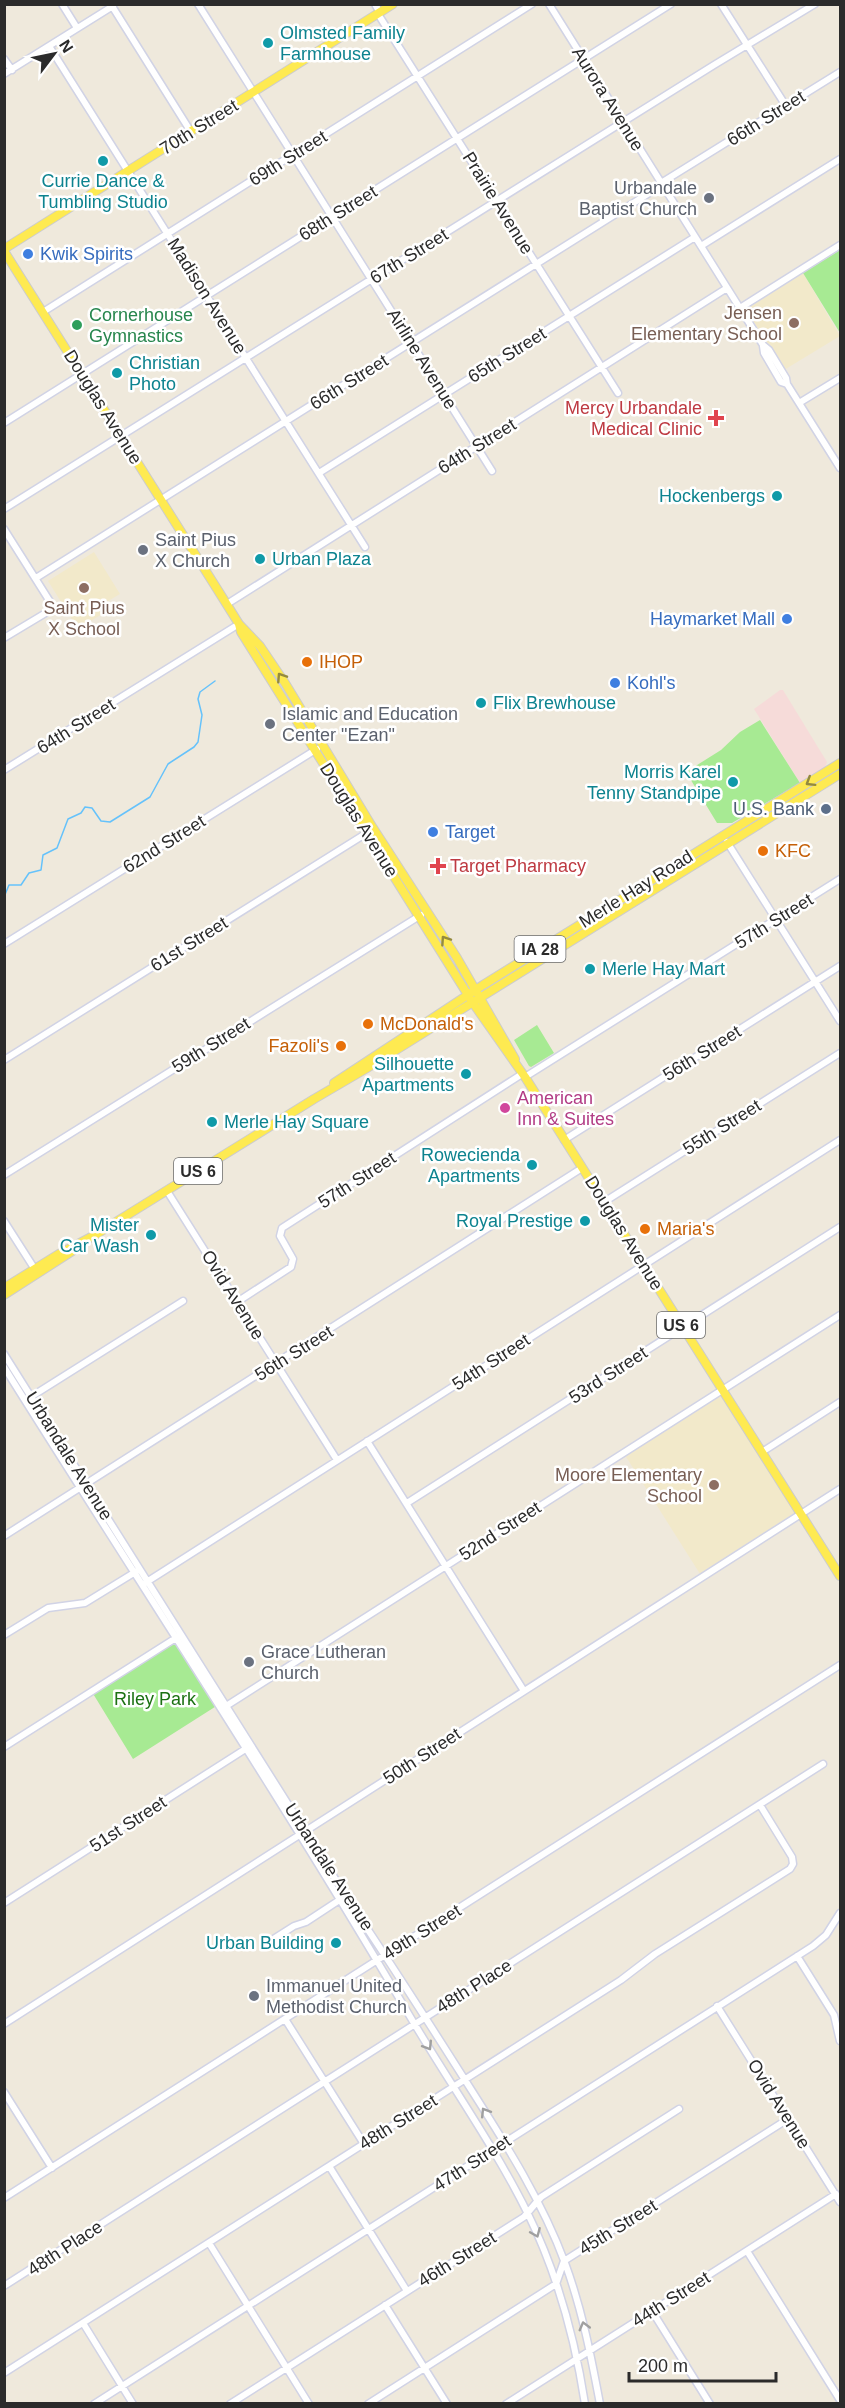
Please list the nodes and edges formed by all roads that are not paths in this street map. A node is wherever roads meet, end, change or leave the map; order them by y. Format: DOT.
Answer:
graph roads {
  1 [pos="63,4"];
  2 [pos="198,4"];
  3 [pos="375,4"];
  4 [pos="393,4"];
  5 [pos="532,4"];
  6 [pos="549,4"];
  7 [pos="671,4"];
  8 [pos="721,4"];
  9 [pos="815,4"];
  10 [pos="113,5"];
  11 [pos="379,13"];
  12 [pos="77,28"];
  13 [pos="49,46"];
  14 [pos="747,46"];
  15 [pos="4,59"];
  16 [pos="584,59"];
  17 [pos="12,70"];
  18 [pos="840,72"];
  19 [pos="4,74"];
  20 [pos="418,76"];
  21 [pos="253,92"];
  22 [pos="786,106"];
  23 [pos="623,122"];
  24 [pos="191,132"];
  25 [pos="458,138"];
  26 [pos="293,155"];
  27 [pos="840,159"];
  28 [pos="128,171"];
  29 [pos="662,184"];
  30 [pos="497,200"];
  31 [pos="332,217"];
  32 [pos="168,233"];
  33 [pos="695,237"];
  34 [pos="840,245"];
  35 [pos="701,246"];
  36 [pos="4,250"];
  37 [pos="537,264"];
  38 [pos="371,279"];
  39 [pos="727,288"];
  40 [pos="207,295"];
  41 [pos="740,308"];
  42 [pos="43,312"];
  43 [pos="569,316"];
  44 [pos="411,343"];
  45 [pos="246,358"];
  46 [pos="602,368"];
  47 [pos="82,374"];
  48 [pos="840,378"];
  49 [pos="618,393"];
  50 [pos="444,394"];
  51 [pos="799,403"];
  52 [pos="286,421"];
  53 [pos="4,423"];
  54 [pos="121,436"];
  55 [pos="477,446"];
  56 [pos="840,468"];
  57 [pos="492,471"];
  58 [pos="319,473"];
  59 [pos="162,500"];
  60 [pos="4,509"];
  61 [pos="351,525"];
  62 [pos="4,529"];
  63 [pos="365,547"];
  64 [pos="36,578"];
  65 [pos="227,604"];
  66 [pos="239,624"];
  67 [pos="4,638"];
  68 [pos="324,744"];
  69 [pos="316,750"];
  70 [pos="840,763"];
  71 [pos="4,770"];
  72 [pos="840,774"];
  73 [pos="370,831"];
  74 [pos="721,836"];
  75 [pos="728,843"];
  76 [pos="840,879"];
  77 [pos="423,912"];
  78 [pos="776,920"];
  79 [pos="4,944"];
  80 [pos="840,966"];
  81 [pos="815,981"];
  82 [pos="476,990"];
  83 [pos="467,995"];
  84 [pos="481,998"];
  85 [pos="473,1003"];
  86 [pos="840,1021"];
  87 [pos="840,1053"];
  88 [pos="4,1060"];
  89 [pos="523,1075"];
  90 [pos="314,1099"];
  91 [pos="564,1140"];
  92 [pos="840,1140"];
  93 [pos="582,1168"];
  94 [pos="4,1175"];
  95 [pos="167,1191"];
  96 [pos="603,1202"];
  97 [pos="4,1221"];
  98 [pos="840,1227"];
  99 [pos="644,1264"];
  100 [pos="36,1271"];
  101 [pos="4,1288"];
  102 [pos="4,1295"];
  103 [pos="183,1301"];
  104 [pos="237,1302"];
  105 [pos="840,1315"];
  106 [pos="683,1327"];
  107 [pos="4,1354"];
  108 [pos="276,1364"];
  109 [pos="4,1366"];
  110 [pos="722,1389"];
  111 [pos="28,1398"];
  112 [pos="840,1402"];
  113 [pos="367,1441"];
  114 [pos="762,1452"];
  115 [pos="337,1460"];
  116 [pos="84,1486"];
  117 [pos="840,1489"];
  118 [pos="406,1503"];
  119 [pos="801,1514"];
  120 [pos="4,1536"];
  121 [pos="446,1566"];
  122 [pos="137,1571"];
  123 [pos="840,1576"];
  124 [pos="145,1583"];
  125 [pos="4,1635"];
  126 [pos="178,1636"];
  127 [pos="840,1665"];
  128 [pos="524,1691"];
  129 [pos="223,1708"];
  130 [pos="4,1747"];
  131 [pos="248,1747"];
  132 [pos="824,1764"];
  133 [pos="760,1805"];
  134 [pos="302,1833"];
  135 [pos="343,1898"];
  136 [pos="4,1903"];
  137 [pos="840,1913"];
  138 [pos="275,1938"];
  139 [pos="386,1954"];
  140 [pos="797,1956"];
  141 [pos="377,1960"];
  142 [pos="717,2006"];
  143 [pos="426,2017"];
  144 [pos="285,2019"];
  145 [pos="4,2024"];
  146 [pos="414,2024"];
  147 [pos="840,2041"];
  148 [pos="465,2080"];
  149 [pos="324,2082"];
  150 [pos="453,2087"];
  151 [pos="4,2092"];
  152 [pos="13,2105"];
  153 [pos="679,2109"];
  154 [pos="4,2110"];
  155 [pos="788,2119"];
  156 [pos="504,2142"];
  157 [pos="363,2144"];
  158 [pos="492,2150"];
  159 [pos="329,2166"];
  160 [pos="52,2168"];
  161 [pos="836,2194"];
  162 [pos="4,2199"];
  163 [pos="538,2201"];
  164 [pos="840,2202"];
  165 [pos="527,2213"];
  166 [pos="368,2229"];
  167 [pos="208,2243"];
  168 [pos="747,2251"];
  169 [pos="564,2261"];
  170 [pos="556,2284"];
  171 [pos="4,2286"];
  172 [pos="407,2291"];
  173 [pos="248,2305"];
  174 [pos="385,2305"];
  175 [pos="652,2311"];
  176 [pos="83,2323"];
  177 [pos="590,2350"];
  178 [pos="576,2359"];
  179 [pos="287,2367"];
  180 [pos="425,2368"];
  181 [pos="4,2373"];
  182 [pos="122,2386"];
  183 [pos="840,2400"];
  184 [pos="94,2403"];
  185 [pos="133,2403"];
  186 [pos="230,2403"];
  187 [pos="309,2403"];
  188 [pos="368,2403"];
  189 [pos="447,2403"];
  190 [pos="506,2403"];
  191 [pos="585,2403"];
  192 [pos="600,2403"];
  193 [pos="710,2403"];
  1 -- 12 [label="street"];
  2 -- 21 [label="street, Airline Avenue"];
  3 -- 11 [label="street, Prairie Avenue"];
  4 -- 11 [label="main road, 70th Street"];
  5 -- 20 [label="street, 69th Street"];
  6 -- 16 [label="street, Aurora Avenue"];
  7 -- 16 [label="street, 68th Street"];
  8 -- 14 [label="street"];
  9 -- 14 [label="street, 67th Street"];
  10 -- 12 [label="street"];
  10 -- 24 [label="street"];
  11 -- 20 [label="street, Prairie Avenue"];
  11 -- 21 [label="main road, 70th Street"];
  12 -- 13 [label="street"];
  13 -- 17 [label="street"];
  13 -- 28 [label="street, Madison Avenue"];
  14 -- 22 [label="street"];
  14 -- 23 [label="street, 67th Street"];
  15 -- 17 [label="street"];
  16 -- 23 [label="street, Aurora Avenue"];
  16 -- 25 [label="street, 68th Street"];
  17 -- 19 [label="street"];
  18 -- 22 [label="street, 66th Street"];
  20 -- 25 [label="street, Prairie Avenue"];
  20 -- 26 [label="street, 69th Street"];
  21 -- 24 [label="main road, 70th Street"];
  21 -- 26 [label="street, Airline Avenue"];
  22 -- 29 [label="street, 66th Street"];
  23 -- 29 [label="street, Aurora Avenue"];
  23 -- 30 [label="street, 67th Street"];
  24 -- 28 [label="main road, 70th Street"];
  25 -- 30 [label="street, Prairie Avenue"];
  25 -- 31 [label="street, 68th Street"];
  26 -- 31 [label="street, Airline Avenue"];
  26 -- 32 [label="street, 69th Street"];
  27 -- 35 [label="street"];
  28 -- 32 [label="street, Madison Avenue"];
  28 -- 36 [label="main road, 70th Street"];
  29 -- 33 [label="street, Aurora Avenue"];
  29 -- 37 [label="street, 66th Street"];
  30 -- 37 [label="street, Prairie Avenue"];
  30 -- 38 [label="street, 67th Street"];
  31 -- 38 [label="street, Airline Avenue"];
  31 -- 40 [label="street, 68th Street"];
  32 -- 40 [label="street, Madison Avenue"];
  32 -- 42 [label="street, 69th Street"];
  33 -- 35 [label="street, Aurora Avenue"];
  33 -- 43 [label="street, 65th Street"];
  34 -- 41 [label="street"];
  35 -- 39 [label="street, Aurora Avenue"];
  36 -- 42 [label="main road, Douglas Avenue"];
  37 -- 43 [label="street, Prairie Avenue"];
  37 -- 44 [label="street, 66th Street"];
  38 -- 44 [label="street, Airline Avenue"];
  38 -- 45 [label="street, 67th Street"];
  39 -- 41 [label="street, Aurora Avenue"];
  39 -- 46 [label="street, 64th Street"];
  40 -- 45 [label="street, Madison Avenue"];
  40 -- 47 [label="street, 68th Street"];
  41 -- 51 [label="street, Aurora Avenue"];
  42 -- 47 [label="main road, Douglas Avenue"];
  43 -- 46 [label="street, Prairie Avenue"];
  43 -- 50 [label="street, 65th Street"];
  44 -- 50 [label="street, Airline Avenue"];
  44 -- 52 [label="street, 66th Street"];
  45 -- 52 [label="street, Madison Avenue"];
  45 -- 54 [label="street, 67th Street"];
  46 -- 49 [label="street, Prairie Avenue"];
  46 -- 55 [label="street, 64th Street"];
  47 -- 53 [label="street, 68th Street"];
  47 -- 54 [label="main road, Douglas Avenue"];
  48 -- 51 [label="street"];
  50 -- 55 [label="street, Airline Avenue"];
  50 -- 58 [label="street, 65th Street"];
  51 -- 56 [label="street, Aurora Avenue"];
  52 -- 58 [label="street, Madison Avenue"];
  52 -- 59 [label="street, 66th Street"];
  54 -- 59 [label="main road, Douglas Avenue"];
  54 -- 60 [label="street, 67th Street"];
  55 -- 57 [label="street, Airline Avenue"];
  55 -- 61 [label="street, 64th Street"];
  58 -- 61 [label="street, Madison Avenue"];
  59 -- 64 [label="street, 66th Street"];
  59 -- 65 [label="main road, Douglas Avenue"];
  61 -- 63 [label="street, Madison Avenue"];
  61 -- 65 [label="street, 64th Street"];
  62 -- 64 [label="street"];
  64 -- 67 [label="street"];
  65 -- 66 [label="main road, Douglas Avenue"];
  68 -- 66 [label="main road, Douglas Avenue, one-way"];
  66 -- 69 [label="main road, Douglas Avenue"];
  66 -- 71 [label="street, 64th Street"];
  68 -- 69 [label="street, 62nd Street"];
  68 -- 73 [label="main road, Douglas Avenue"];
  69 -- 73 [label="main road, Douglas Avenue"];
  69 -- 79 [label="street, 62nd Street"];
  70 -- 74 [label="main road, Merle Hay Road / IA 28, one-way"];
  72 -- 75 [label="main road, Merle Hay Road / IA 28"];
  73 -- 77 [label="main road, Douglas Avenue"];
  73 -- 88 [label="street, 61st Street"];
  74 -- 75 [label="street"];
  74 -- 82 [label="main road, Merle Hay Road / IA 28"];
  75 -- 78 [label="street"];
  75 -- 84 [label="main road, Merle Hay Road / IA 28"];
  76 -- 78 [label="street, 57th Street"];
  82 -- 77 [label="main road, Douglas Avenue, one-way"];
  77 -- 83 [label="main road, Douglas Avenue"];
  77 -- 94 [label="street, 59th Street"];
  78 -- 81 [label="street"];
  78 -- 89 [label="street, 57th Street"];
  80 -- 81 [label="street, 56th Street"];
  81 -- 86 [label="street"];
  81 -- 91 [label="street, 56th Street"];
  82 -- 83 [label="main road, Merle Hay Road / US 6"];
  82 -- 84 [label="main road, Douglas Avenue / US 6"];
  83 -- 85 [label="main road, Douglas Avenue"];
  83 -- 90 [label="main road, Merle Hay Road / US 6"];
  84 -- 85 [label="main road, Merle Hay Road / IA 28"];
  84 -- 89 [label="main road, Douglas Avenue / US 6"];
  85 -- 89 [label="main road, Douglas Avenue / US 6"];
  85 -- 90 [label="main road, Merle Hay Road / US 6"];
  87 -- 96 [label="street, 55th Street"];
  89 -- 91 [label="main road, Douglas Avenue / US 6"];
  89 -- 104 [label="street, 57th Street"];
  90 -- 95 [label="main road, Merle Hay Road / US 6"];
  91 -- 93 [label="main road, Douglas Avenue / US 6"];
  92 -- 99 [label="street, 54th Street"];
  93 -- 96 [label="main road, Douglas Avenue / US 6"];
  93 -- 108 [label="street, 56th Street"];
  95 -- 100 [label="main road, Merle Hay Road / US 6"];
  95 -- 104 [label="street, Ovid Avenue"];
  96 -- 99 [label="main road, Douglas Avenue / US 6"];
  97 -- 100 [label="street"];
  98 -- 106 [label="street, 53rd Street"];
  99 -- 106 [label="main road, Douglas Avenue / US 6"];
  99 -- 113 [label="street, 54th Street"];
  100 -- 101 [label="main road, Merle Hay Road / US 6"];
  100 -- 102 [label="main road, Merle Hay Road / US 6"];
  103 -- 111 [label="street"];
  104 -- 108 [label="street, Ovid Avenue"];
  105 -- 110 [label="street, 52nd Street"];
  106 -- 110 [label="main road, Douglas Avenue / US 6"];
  106 -- 118 [label="street, 53rd Street"];
  107 -- 111 [label="street, Urbandale Avenue"];
  108 -- 115 [label="street, Ovid Avenue"];
  108 -- 116 [label="street, 56th Street"];
  109 -- 111 [label="street, Urbandale Avenue"];
  110 -- 114 [label="main road, Douglas Avenue / US 6"];
  110 -- 121 [label="street, 52nd Street"];
  111 -- 116 [label="street, Urbandale Avenue"];
  112 -- 114 [label="street"];
  113 -- 115 [label="street, 54th Street"];
  113 -- 118 [label="street"];
  114 -- 119 [label="main road, Douglas Avenue / US 6"];
  115 -- 124 [label="street, 54th Street"];
  116 -- 120 [label="street, 56th Street"];
  116 -- 122 [label="street, Urbandale Avenue"];
  117 -- 119 [label="street, 50th Street"];
  118 -- 121 [label="street"];
  119 -- 123 [label="main road, Douglas Avenue / US 6"];
  119 -- 128 [label="street, 50th Street"];
  121 -- 128 [label="street"];
  121 -- 129 [label="street, 52nd Street"];
  122 -- 124 [label="street, Urbandale Avenue"];
  122 -- 125 [label="street"];
  124 -- 126 [label="street, Urbandale Avenue"];
  126 -- 129 [label="street, Urbandale Avenue"];
  126 -- 130 [label="street"];
  127 -- 139 [label="street, 49th Street"];
  128 -- 134 [label="street, 50th Street"];
  129 -- 131 [label="street, Urbandale Avenue"];
  131 -- 134 [label="street, Urbandale Avenue"];
  131 -- 136 [label="street, 51st Street"];
  132 -- 133 [label="street, 48th Place"];
  133 -- 143 [label="street, 48th Place"];
  133 -- 148 [label="street, 48th Street"];
  134 -- 135 [label="street, Urbandale Avenue"];
  134 -- 145 [label="street, 50th Street"];
  135 -- 138 [label="street"];
  135 -- 139 [label="street, Urbandale Avenue"];
  135 -- 141 [label="street, Urbandale Avenue"];
  137 -- 140 [label="street, 47th Street"];
  139 -- 141 [label="street, 49th Street"];
  139 -- 143 [label="street, Urbandale Avenue"];
  140 -- 142 [label="street, 47th Street"];
  140 -- 147 [label="street"];
  141 -- 144 [label="street, 49th Street"];
  141 -- 146 [label="street, Urbandale Avenue"];
  142 -- 155 [label="street, Ovid Avenue"];
  142 -- 156 [label="street, 47th Street"];
  143 -- 146 [label="street, 48th Place"];
  143 -- 148 [label="street, Urbandale Avenue"];
  144 -- 149 [label="street"];
  144 -- 160 [label="street, 49th Street"];
  146 -- 149 [label="street, 48th Place"];
  146 -- 150 [label="street, Urbandale Avenue, one-way"];
  148 -- 150 [label="street, 48th Street"];
  156 -- 148 [label="street, Urbandale Avenue, one-way"];
  149 -- 157 [label="street"];
  149 -- 171 [label="street, 48th Place"];
  150 -- 157 [label="street, 48th Street"];
  150 -- 158 [label="street, Urbandale Avenue"];
  151 -- 152 [label="street"];
  152 -- 154 [label="street"];
  152 -- 160 [label="street"];
  153 -- 163 [label="street, 46th Street"];
  155 -- 161 [label="street, Ovid Avenue"];
  155 -- 169 [label="street, 45th Street"];
  156 -- 158 [label="street, 47th Street"];
  156 -- 163 [label="street, Urbandale Avenue"];
  157 -- 159 [label="street, 48th Street"];
  158 -- 165 [label="street, Urbandale Avenue"];
  158 -- 166 [label="street, 47th Street"];
  159 -- 166 [label="street"];
  159 -- 167 [label="street, 48th Street"];
  160 -- 162 [label="street, 49th Street"];
  161 -- 164 [label="street, Ovid Avenue"];
  161 -- 168 [label="street, 44th Street"];
  163 -- 165 [label="street, 46th Street"];
  163 -- 169 [label="street, Urbandale Avenue"];
  165 -- 170 [label="street, Urbandale Avenue, one-way"];
  165 -- 172 [label="street, 46th Street"];
  166 -- 172 [label="street"];
  166 -- 173 [label="street, 47th Street"];
  167 -- 173 [label="street"];
  167 -- 176 [label="street, 48th Street"];
  168 -- 175 [label="street, 44th Street"];
  168 -- 183 [label="street"];
  169 -- 170 [label="street, 45th Street"];
  177 -- 169 [label="street, Urbandale Avenue, one-way"];
  170 -- 178 [label="street, Urbandale Avenue"];
  170 -- 180 [label="street"];
  172 -- 174 [label="street, 46th Street"];
  173 -- 179 [label="street"];
  173 -- 182 [label="street, 47th Street"];
  174 -- 179 [label="street, 46th Street"];
  174 -- 180 [label="street"];
  175 -- 177 [label="street, 44th Street"];
  175 -- 193 [label="street"];
  176 -- 181 [label="street, 48th Street"];
  176 -- 182 [label="street"];
  177 -- 178 [label="street, 44th Street"];
  177 -- 192 [label="street, Urbandale Avenue"];
  178 -- 190 [label="street, 44th Street"];
  178 -- 191 [label="street, Urbandale Avenue"];
  179 -- 186 [label="street, 46th Street"];
  179 -- 187 [label="street"];
  180 -- 188 [label="street"];
  180 -- 189 [label="street"];
  182 -- 184 [label="street, 47th Street"];
  182 -- 185 [label="street"];
}
